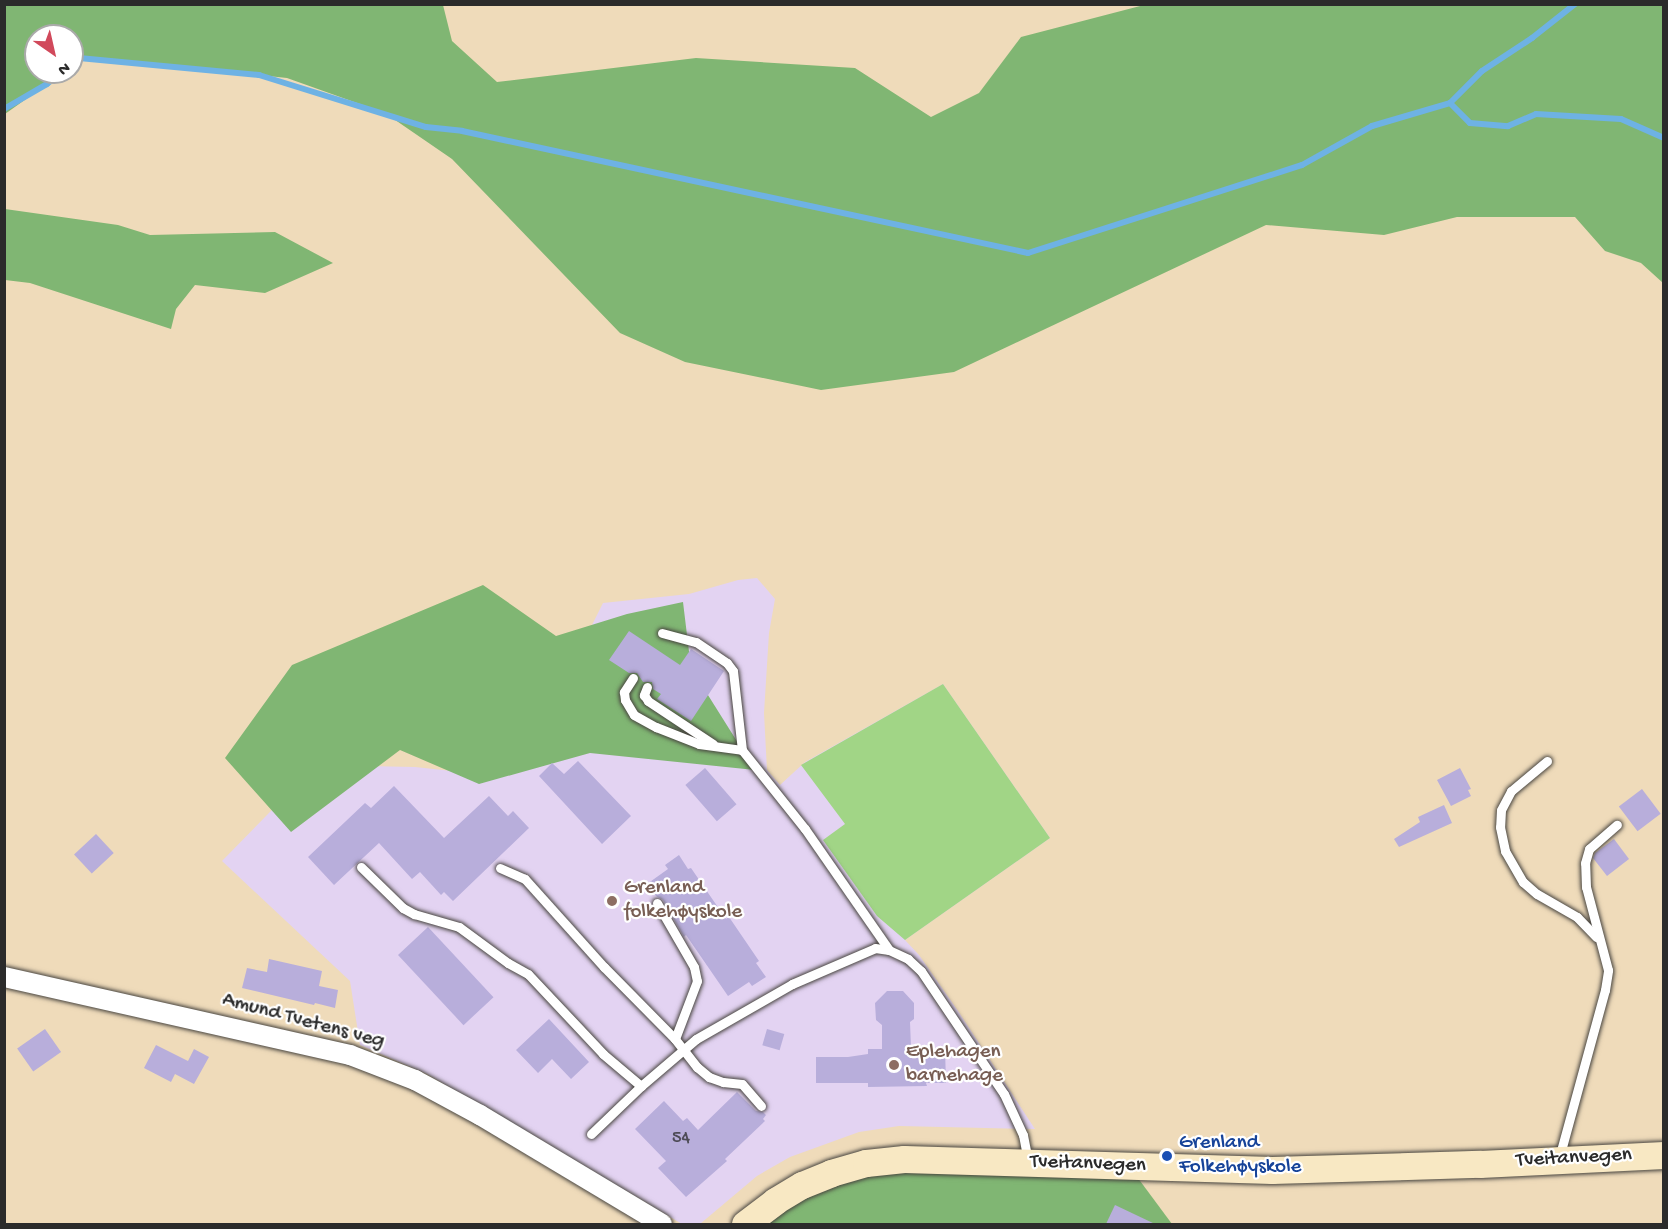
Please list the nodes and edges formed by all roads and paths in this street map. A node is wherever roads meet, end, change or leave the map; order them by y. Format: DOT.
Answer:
graph roads {
  1 [pos="662,633"];
  2 [pos="633,678"];
  3 [pos="647,687"];
  4 [pos="715,745"];
  5 [pos="742,750"];
  6 [pos="1547,761"];
  7 [pos="1617,825"];
  8 [pos="361,867"];
  9 [pos="500,868"];
  10 [pos="657,903"];
  11 [pos="889,950"];
  12 [pos="1603,950"];
  13 [pos="4,977"];
  14 [pos="675,1038"];
  15 [pos="683,1049"];
  16 [pos="641,1086"];
  17 [pos="761,1106"];
  18 [pos="591,1134"];
  19 [pos="1664,1155"];
  20 [pos="1558,1160"];
  21 [pos="1029,1163"];
  22 [pos="662,1224"];
  23 [pos="745,1224"];
  1 -- 5 [label="lane"];
  2 -- 4 [label="lane"];
  3 -- 4 [label="lane"];
  4 -- 5 [label="lane"];
  5 -- 11 [label="lane"];
  6 -- 12 [label="lane"];
  7 -- 12 [label="lane"];
  8 -- 16 [label="lane"];
  9 -- 14 [label="lane"];
  10 -- 14 [label="lane"];
  11 -- 15 [label="lane"];
  11 -- 21 [label="lane"];
  12 -- 20 [label="lane"];
  13 -- 22 [label="street, Amund Tvetens veg"];
  14 -- 15 [label="lane"];
  15 -- 16 [label="lane"];
  15 -- 17 [label="lane"];
  16 -- 18 [label="lane"];
  19 -- 20 [label="main road, Tveitanvegen"];
  20 -- 21 [label="main road, Tveitanvegen"];
  21 -- 23 [label="main road, Tveitanvegen"];
}
